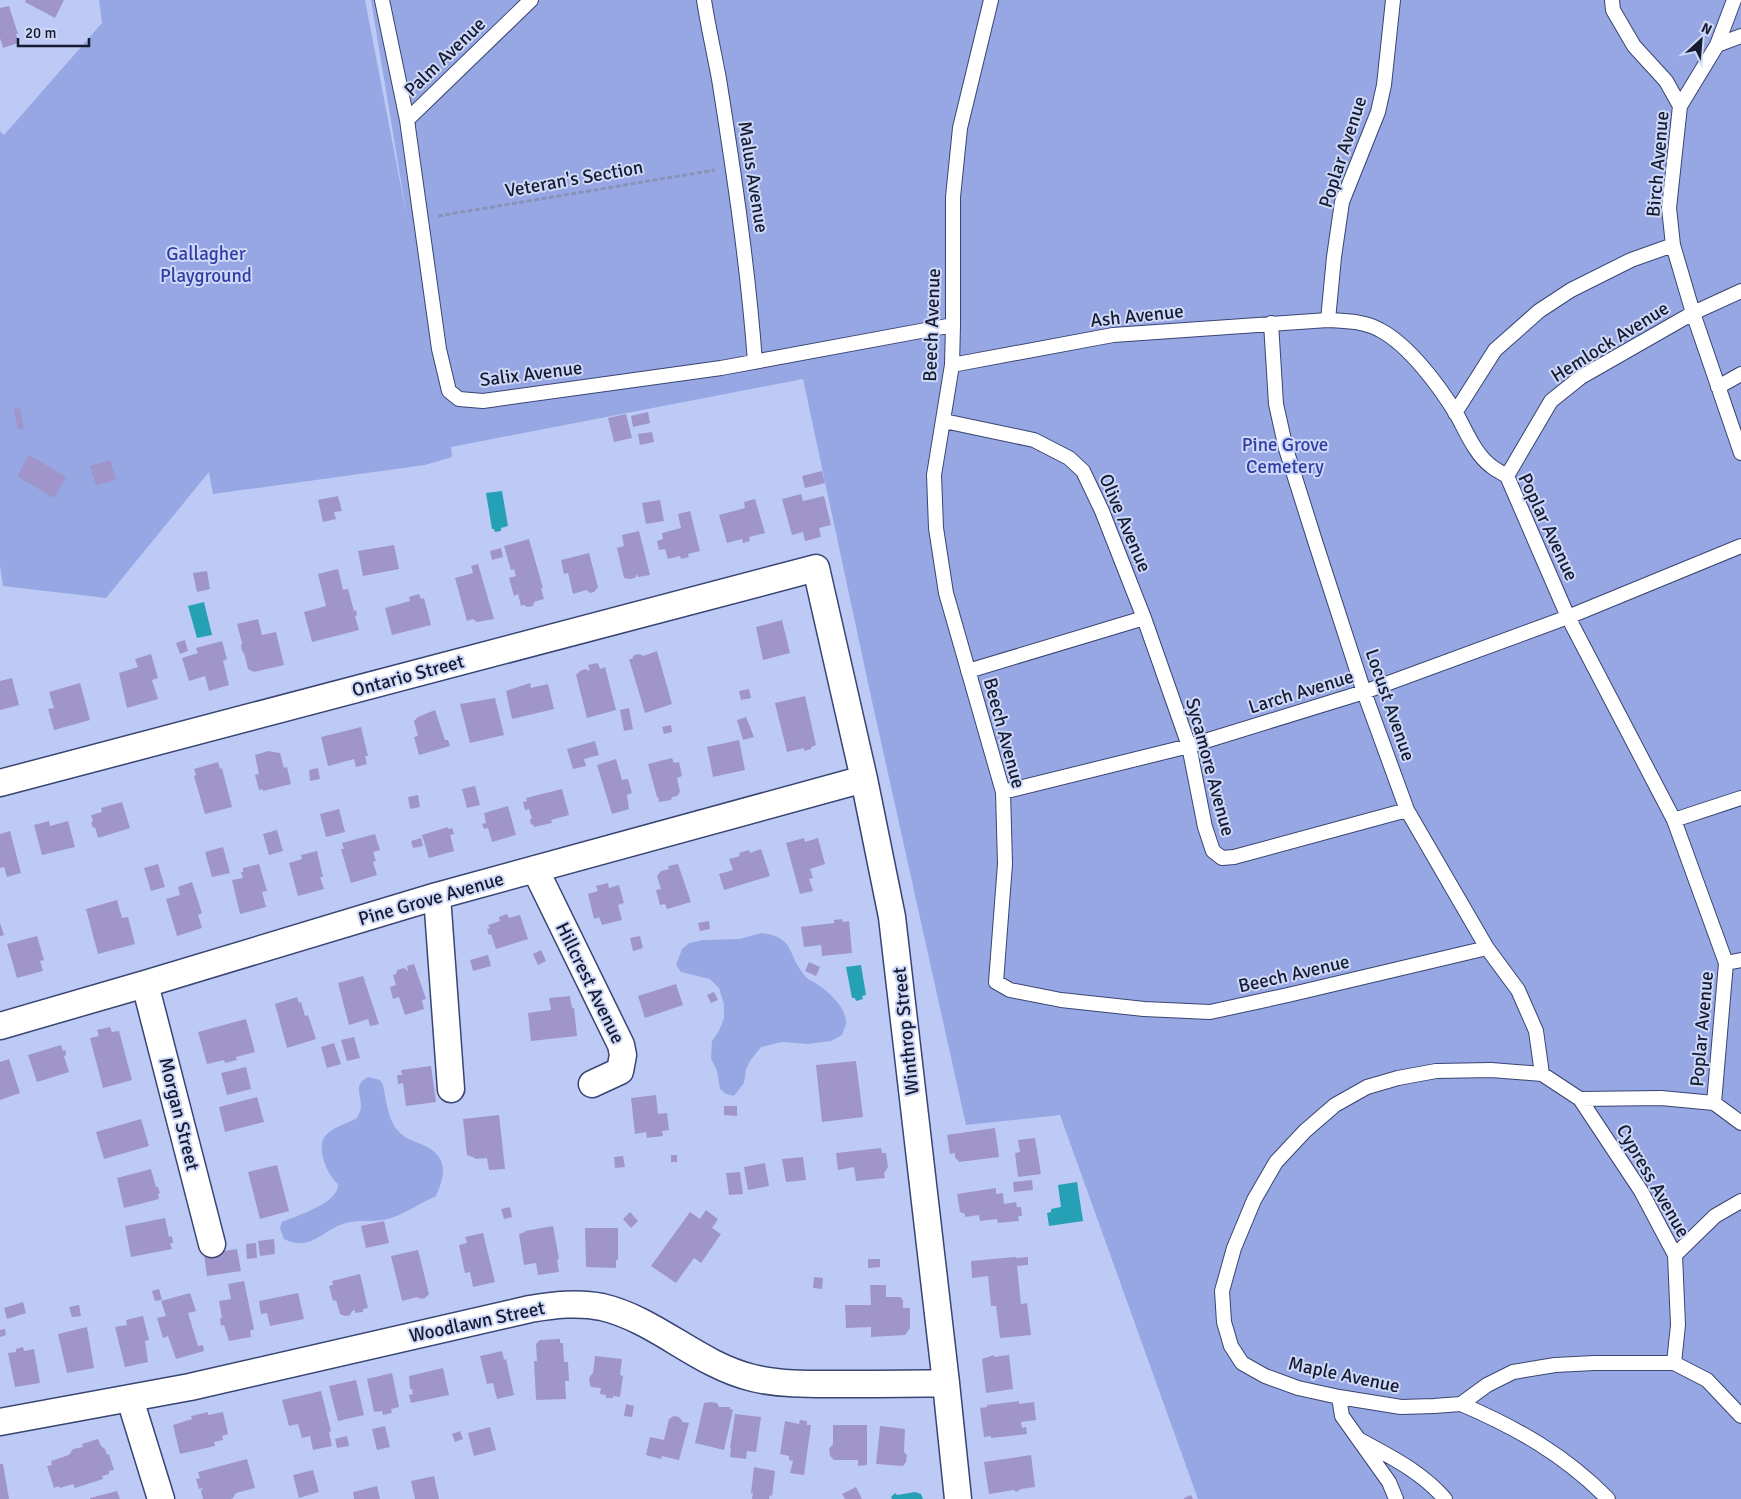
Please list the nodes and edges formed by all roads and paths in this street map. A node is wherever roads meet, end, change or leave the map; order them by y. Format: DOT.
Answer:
graph roads {
  1 [pos="382,0"];
  2 [pos="531,0"];
  3 [pos="704,0"];
  4 [pos="991,0"];
  5 [pos="1393,0"];
  6 [pos="1612,0"];
  7 [pos="1734,0"];
  8 [pos="1741,36"];
  9 [pos="1717,45"];
  10 [pos="1680,106"];
  11 [pos="407,120"];
  12 [pos="732,169"];
  13 [pos="420,219"];
  14 [pos="1673,245"];
  15 [pos="1741,291"];
  16 [pos="1693,313"];
  17 [pos="1328,320"];
  18 [pos="1271,323"];
  19 [pos="953,325"];
  20 [pos="755,362"];
  21 [pos="952,365"];
  22 [pos="1741,374"];
  23 [pos="1718,387"];
  24 [pos="1455,412"];
  25 [pos="944,421"];
  26 [pos="1741,454"];
  27 [pos="1507,476"];
  28 [pos="1741,546"];
  29 [pos="816,568"];
  30 [pos="1568,617"];
  31 [pos="1144,618"];
  32 [pos="968,671"];
  33 [pos="1364,692"];
  34 [pos="1189,746"];
  35 [pos="864,779"];
  36 [pos="0,783"];
  37 [pos="1003,792"];
  38 [pos="1741,798"];
  39 [pos="1407,810"];
  40 [pos="1674,820"];
  41 [pos="535,870"];
  42 [pos="437,896"];
  43 [pos="1487,948"];
  44 [pos="1741,960"];
  45 [pos="1726,963"];
  46 [pos="146,984"];
  47 [pos="0,1026"];
  48 [pos="1542,1074"];
  49 [pos="592,1084"];
  50 [pos="451,1089"];
  51 [pos="1580,1099"];
  52 [pos="1714,1103"];
  53 [pos="1741,1123"];
  54 [pos="1741,1201"];
  55 [pos="212,1244"];
  56 [pos="1675,1255"];
  57 [pos="1674,1363"];
  58 [pos="946,1383"];
  59 [pos="1339,1397"];
  60 [pos="130,1399"];
  61 [pos="1461,1404"];
  62 [pos="1741,1416"];
  63 [pos="0,1422"];
  64 [pos="1358,1439"];
  65 [pos="161,1499"];
  66 [pos="958,1499"];
  67 [pos="1396,1499"];
  68 [pos="1445,1499"];
  69 [pos="1608,1499"];
  1 -- 11 [label="lane, Salix Avenue"];
  2 -- 11 [label="lane, Palm Avenue"];
  3 -- 12 [label="lane, Malus Avenue"];
  4 -- 19 [label="lane, Beech Avenue"];
  5 -- 17 [label="lane, Poplar Avenue"];
  6 -- 10 [label="lane"];
  7 -- 9 [label="lane, Birch Avenue"];
  8 -- 9 [label="lane"];
  9 -- 10 [label="lane, Birch Avenue"];
  10 -- 14 [label="lane, Birch Avenue"];
  11 -- 13 [label="lane, Salix Avenue"];
  12 -- 13 [label="path, Veteran's Section"];
  12 -- 20 [label="lane, Malus Avenue"];
  13 -- 20 [label="lane, Salix Avenue"];
  14 -- 16 [label="lane, Birch Avenue"];
  14 -- 24 [label="lane"];
  15 -- 16 [label="lane, Hemlock Avenue"];
  16 -- 23 [label="lane, Birch Avenue"];
  16 -- 27 [label="lane, Hemlock Avenue"];
  17 -- 18 [label="lane, Ash Avenue"];
  17 -- 24 [label="lane, Poplar Avenue"];
  18 -- 21 [label="lane, Ash Avenue"];
  18 -- 33 [label="lane, Locust Avenue"];
  19 -- 20 [label="lane, Salix Avenue"];
  19 -- 21 [label="lane, Beech Avenue"];
  21 -- 25 [label="lane, Beech Avenue"];
  22 -- 23 [label="lane"];
  23 -- 26 [label="lane, Birch Avenue"];
  24 -- 27 [label="lane, Poplar Avenue"];
  25 -- 31 [label="lane, Olive Avenue"];
  25 -- 32 [label="lane, Beech Avenue"];
  27 -- 30 [label="lane, Poplar Avenue"];
  28 -- 30 [label="lane, Larch Avenue"];
  29 -- 35 [label="street, Winthrop Street"];
  29 -- 36 [label="street, Ontario Street"];
  30 -- 33 [label="lane, Larch Avenue"];
  30 -- 40 [label="lane, Poplar Avenue"];
  31 -- 32 [label="lane"];
  31 -- 34 [label="lane, Sycamore Avenue"];
  32 -- 37 [label="lane, Beech Avenue"];
  33 -- 34 [label="lane, Larch Avenue"];
  33 -- 39 [label="lane, Locust Avenue"];
  34 -- 37 [label="lane, Larch Avenue"];
  34 -- 39 [label="lane, Sycamore Avenue"];
  35 -- 41 [label="street, Pine Grove Avenue"];
  35 -- 58 [label="street, Winthrop Street"];
  37 -- 43 [label="lane, Beech Avenue"];
  38 -- 40 [label="lane"];
  39 -- 43 [label="lane, Locust Avenue"];
  40 -- 45 [label="lane, Poplar Avenue"];
  41 -- 42 [label="street, Pine Grove Avenue"];
  41 -- 49 [label="street, Hillcrest Avenue"];
  42 -- 46 [label="street, Pine Grove Avenue"];
  42 -- 50 [label="street"];
  43 -- 48 [label="lane, Locust Avenue"];
  44 -- 45 [label="lane"];
  45 -- 52 [label="lane, Poplar Avenue"];
  46 -- 47 [label="street, Pine Grove Avenue"];
  46 -- 55 [label="street, Morgan Street"];
  48 -- 51 [label="lane, Cypress Avenue"];
  48 -- 59 [label="lane, Maple Avenue"];
  51 -- 52 [label="lane"];
  51 -- 56 [label="lane, Cypress Avenue"];
  52 -- 53 [label="lane"];
  54 -- 56 [label="lane"];
  56 -- 57 [label="lane, Cypress Avenue"];
  57 -- 61 [label="lane"];
  57 -- 62 [label="lane"];
  58 -- 60 [label="street, Woodlawn Street"];
  58 -- 66 [label="street, Winthrop Street"];
  59 -- 61 [label="lane, Maple Avenue"];
  59 -- 64 [label="lane"];
  60 -- 63 [label="street, Woodlawn Street"];
  60 -- 65 [label="street"];
  61 -- 69 [label="lane"];
  64 -- 67 [label="lane"];
  64 -- 68 [label="lane"];
}
